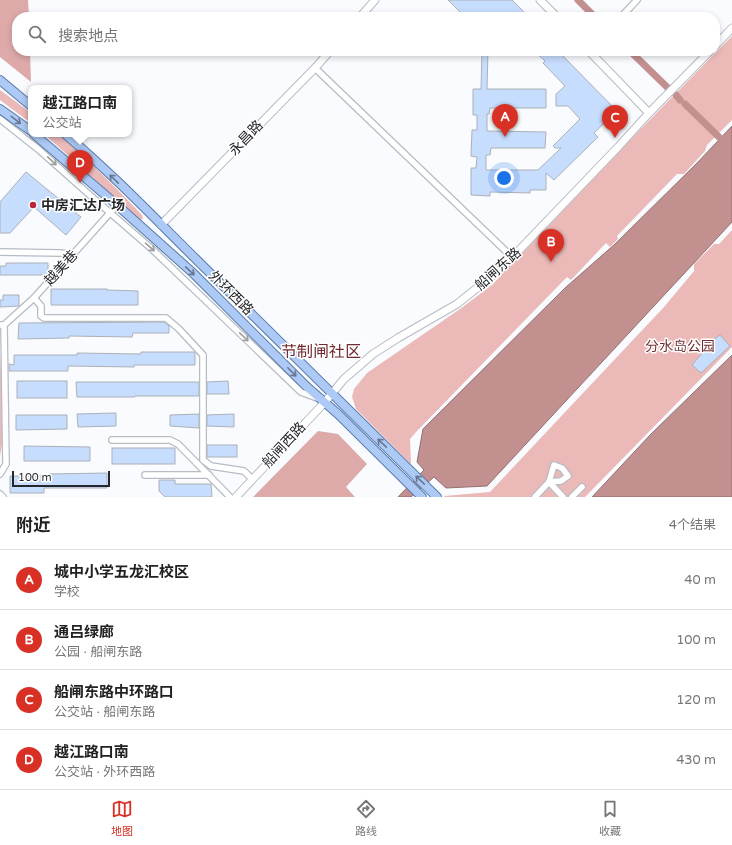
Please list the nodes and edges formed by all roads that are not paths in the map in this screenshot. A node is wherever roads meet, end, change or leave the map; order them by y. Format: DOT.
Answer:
graph roads {
  1 [pos="375,0"];
  2 [pos="540,0"];
  3 [pos="637,0"];
  4 [pos="364,12"];
  5 [pos="552,12"];
  6 [pos="626,12"];
  7 [pos="732,28"];
  8 [pos="720,41"];
  9 [pos="326,56"];
  10 [pos="595,56"];
  11 [pos="705,56"];
  12 [pos="315,68"];
  13 [pos="0,80"];
  14 [pos="28,103"];
  15 [pos="0,109"];
  16 [pos="649,113"];
  17 [pos="0,119"];
  18 [pos="28,129"];
  19 [pos="38,137"];
  20 [pos="68,137"];
  21 [pos="117,205"];
  22 [pos="110,213"];
  23 [pos="161,225"];
  24 [pos="0,252"];
  25 [pos="72,255"];
  26 [pos="512,257"];
  27 [pos="34,298"];
  28 [pos="2,325"];
  29 [pos="332,393"];
  30 [pos="322,401"];
  31 [pos="112,440"];
  32 [pos="0,474"];
  33 [pos="209,475"];
  34 [pos="144,476"];
  35 [pos="252,479"];
  36 [pos="582,487"];
  37 [pos="0,494"];
  38 [pos="3,497"];
  39 [pos="230,497"];
  40 [pos="236,497"];
  41 [pos="422,497"];
  42 [pos="437,497"];
  43 [pos="535,497"];
  44 [pos="563,497"];
  45 [pos="572,497"];
  1 -- 4 [label="street"];
  2 -- 5 [label="street"];
  3 -- 6 [label="street"];
  7 -- 8 [label="street"];
  9 -- 12 [label="street, 永昌路"];
  10 -- 16 [label="street"];
  11 -- 16 [label="street, 船闸东路"];
  12 -- 23 [label="street, 永昌路"];
  12 -- 26 [label="street"];
  13 -- 14 [label="main road"];
  15 -- 18 [label="main road, one-way"];
  16 -- 26 [label="street, 船闸东路"];
  17 -- 22 [label="street, one-way"];
  19 -- 21 [label="main road, 外环西路"];
  23 -- 20 [label="main road, 外环西路, one-way"];
  21 -- 22 [label="street, 越美巷"];
  21 -- 30 [label="main road, 外环西路, one-way"];
  22 -- 25 [label="street, 越美巷"];
  22 -- 30 [label="street, one-way"];
  23 -- 29 [label="main road, 外环西路"];
  24 -- 25 [label="street"];
  25 -- 27 [label="street, 越美巷"];
  26 -- 29 [label="street, 船闸东路"];
  27 -- 28 [label="street, 越美巷"];
  27 -- 35 [label="street"];
  28 -- 32 [label="street"];
  29 -- 30 [label="street, 船闸西路"];
  42 -- 29 [label="main road, 外环西路, one-way"];
  30 -- 35 [label="street, 船闸西路"];
  30 -- 41 [label="main road, 外环西路"];
  31 -- 33 [label="street"];
  33 -- 34 [label="street"];
  33 -- 39 [label="street"];
  35 -- 40 [label="street, 船闸西路"];
  36 -- 45 [label="street"];
  37 -- 38 [label="street"];
  43 -- 44 [label="street"];
}
